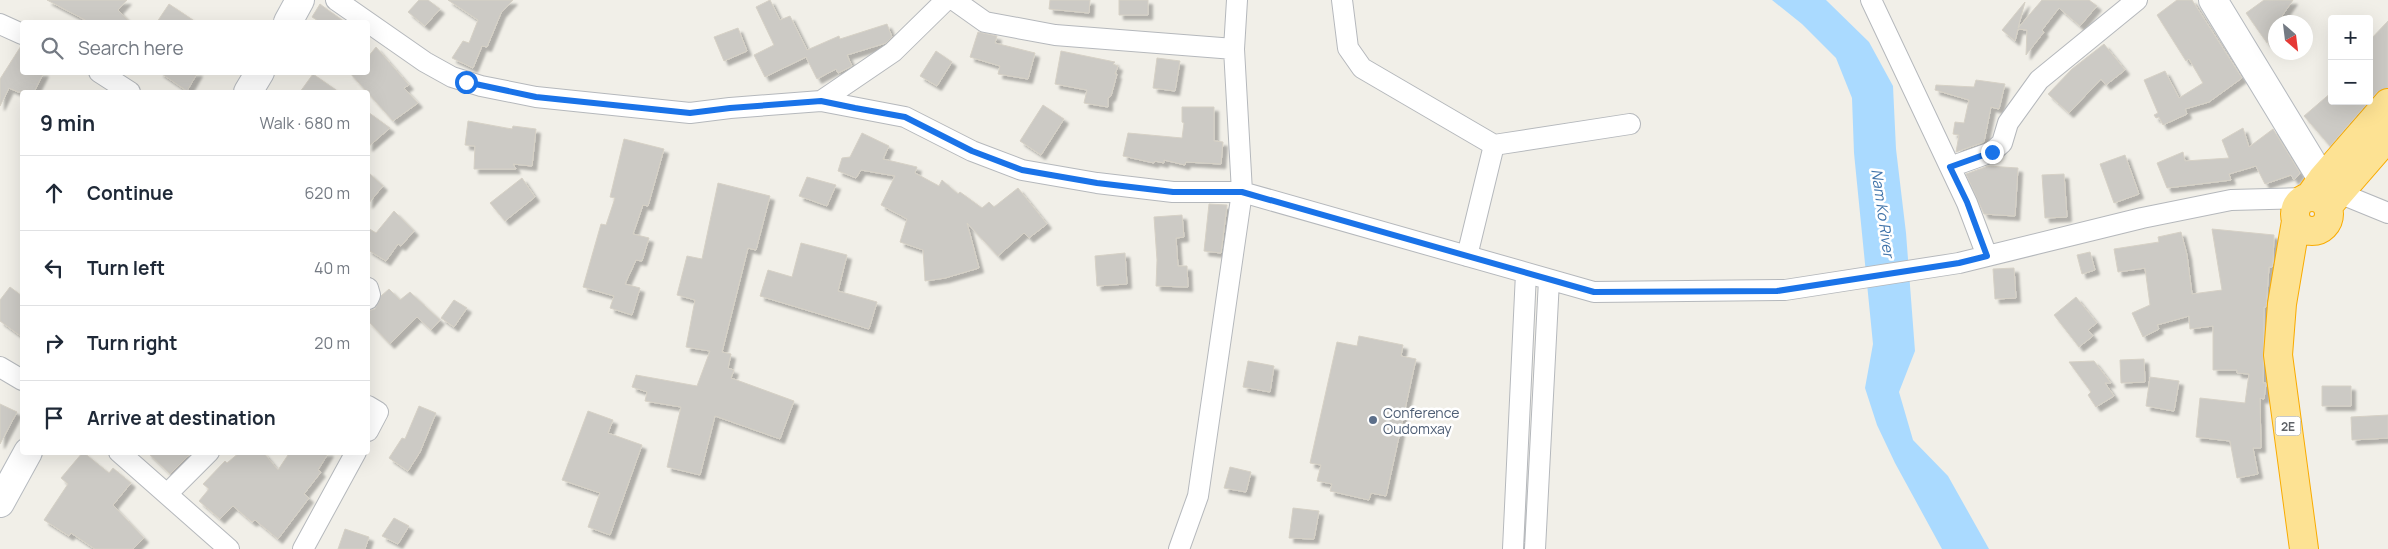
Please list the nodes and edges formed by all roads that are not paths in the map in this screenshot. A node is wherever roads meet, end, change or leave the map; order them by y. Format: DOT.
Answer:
graph roads {
  1 [pos="300,0"];
  2 [pos="336,0"];
  3 [pos="946,0"];
  4 [pos="954,0"];
  5 [pos="1237,0"];
  6 [pos="1342,0"];
  7 [pos="1871,0"];
  8 [pos="2137,0"];
  9 [pos="2213,0"];
  10 [pos="289,20"];
  11 [pos="365,20"];
  12 [pos="0,24"];
  13 [pos="370,24"];
  14 [pos="20,33"];
  15 [pos="1234,49"];
  16 [pos="103,75"];
  17 [pos="258,75"];
  18 [pos="127,90"];
  19 [pos="249,90"];
  20 [pos="821,101"];
  21 [pos="2388,104"];
  22 [pos="1630,124"];
  23 [pos="2388,137"];
  24 [pos="1494,145"];
  25 [pos="1950,167"];
  26 [pos="1242,192"];
  27 [pos="2314,204"];
  28 [pos="2388,213"];
  29 [pos="1467,256"];
  30 [pos="1987,256"];
  31 [pos="1526,273"];
  32 [pos="1549,280"];
  33 [pos="0,367"];
  34 [pos="20,379"];
  35 [pos="370,407"];
  36 [pos="370,427"];
  37 [pos="26,455"];
  38 [pos="122,455"];
  39 [pos="206,455"];
  40 [pos="354,455"];
  41 [pos="167,494"];
  42 [pos="0,503"];
  43 [pos="229,549"];
  44 [pos="303,549"];
  45 [pos="1179,549"];
  46 [pos="1513,549"];
  47 [pos="1535,549"];
  48 [pos="2304,549"];
  1 -- 10 [label="street"];
  2 -- 11 [label="street"];
  3 -- 20 [label="street"];
  4 -- 15 [label="street"];
  5 -- 15 [label="street"];
  6 -- 24 [label="street"];
  7 -- 25 [label="street"];
  8 -- 25 [label="street"];
  9 -- 27 [label="street"];
  12 -- 14 [label="street"];
  13 -- 20 [label="street"];
  15 -- 26 [label="street"];
  16 -- 18 [label="street"];
  17 -- 19 [label="street"];
  20 -- 26 [label="street"];
  21 -- 27 [label="highway"];
  22 -- 24 [label="street"];
  23 -- 27 [label="highway"];
  24 -- 29 [label="street"];
  25 -- 30 [label="street"];
  26 -- 29 [label="street"];
  26 -- 45 [label="street"];
  27 -- 28 [label="street"];
  27 -- 30 [label="street"];
  27 -- 48 [label="highway, 2E"];
  29 -- 31 [label="street"];
  30 -- 32 [label="street"];
  31 -- 32 [label="street"];
  31 -- 46 [label="street"];
  32 -- 47 [label="street"];
  33 -- 34 [label="street"];
  35 -- 36 [label="street"];
  37 -- 42 [label="street"];
  38 -- 41 [label="street"];
  39 -- 41 [label="street"];
  40 -- 44 [label="street"];
  41 -- 43 [label="street"];
}
